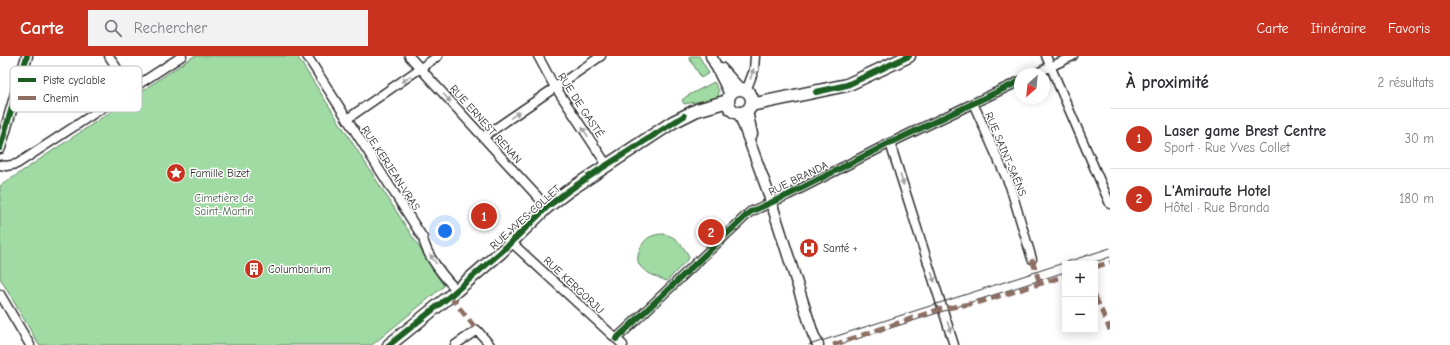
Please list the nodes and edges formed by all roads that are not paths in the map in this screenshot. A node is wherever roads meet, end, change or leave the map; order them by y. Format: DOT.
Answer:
graph roads {
  1 [pos="27,56"];
  2 [pos="108,56"];
  3 [pos="182,56"];
  4 [pos="307,56"];
  5 [pos="409,56"];
  6 [pos="438,56"];
  7 [pos="538,56"];
  8 [pos="601,56"];
  9 [pos="755,56"];
  10 [pos="909,56"];
  11 [pos="1046,56"];
  12 [pos="1073,56"];
  13 [pos="712,58"];
  14 [pos="24,66"];
  15 [pos="115,66"];
  16 [pos="1050,66"];
  17 [pos="1046,68"];
  18 [pos="421,69"];
  19 [pos="142,83"];
  20 [pos="1014,84"];
  21 [pos="556,87"];
  22 [pos="740,101"];
  23 [pos="973,103"];
  24 [pos="11,112"];
  25 [pos="97,112"];
  26 [pos="347,119"];
  27 [pos="483,137"];
  28 [pos="890,143"];
  29 [pos="0,148"];
  30 [pos="607,164"];
  31 [pos="0,165"];
  32 [pos="772,202"];
  33 [pos="1110,204"];
  34 [pos="547,207"];
  35 [pos="511,242"];
  36 [pos="1032,260"];
  37 [pos="457,290"];
  38 [pos="0,294"];
  39 [pos="620,342"];
  40 [pos="395,343"];
  41 [pos="30,345"];
  42 [pos="455,345"];
  43 [pos="490,345"];
  44 [pos="818,345"];
  45 [pos="954,345"];
  1 -- 14 [label="street"];
  2 -- 15 [label="street"];
  3 -- 19 [label="street"];
  4 -- 26 [label="street, RUE KERJEAN-VRAS"];
  5 -- 18 [label="street, RUE ERNEST RENAN"];
  6 -- 18 [label="street"];
  7 -- 21 [label="street, RUE DE GASTÉ"];
  8 -- 21 [label="street"];
  22 -- 9 [label="street, one-way"];
  10 -- 22 [label="main road, RUE YVES COLLET"];
  11 -- 16 [label="street"];
  12 -- 16 [label="street"];
  13 -- 22 [label="street"];
  16 -- 17 [label="street"];
  16 -- 33 [label="street"];
  18 -- 26 [label="street, one-way"];
  18 -- 27 [label="street, RUE ERNEST RENAN, one-way"];
  20 -- 23 [label="street, RUE BRANDA"];
  27 -- 21 [label="street, one-way"];
  30 -- 21 [label="street, RUE DE GASTÉ, one-way"];
  22 -- 30 [label="main road, RUE YVES COLLET"];
  22 -- 32 [label="street"];
  23 -- 28 [label="street, RUE BRANDA"];
  23 -- 36 [label="street, RUE SAINT-SAËNS"];
  24 -- 29 [label="street"];
  25 -- 31 [label="street"];
  37 -- 26 [label="street, RUE KERJEAN-VRAS, one-way"];
  27 -- 34 [label="street, RUE ERNEST RENAN"];
  28 -- 32 [label="street, RUE BRANDA"];
  28 -- 45 [label="street, one-way"];
  30 -- 34 [label="main road, RUE YVES COLLET"];
  32 -- 39 [label="street, RUE BRANDA"];
  32 -- 44 [label="street"];
  34 -- 35 [label="main road, RUE YVES COLLET"];
  35 -- 37 [label="main road, RUE YVES COLLET"];
  35 -- 39 [label="street, RUE KERGORJU"];
  37 -- 40 [label="main road, RUE YVES COLLET"];
  38 -- 41 [label="street"];
  42 -- 43 [label="street"];
}
